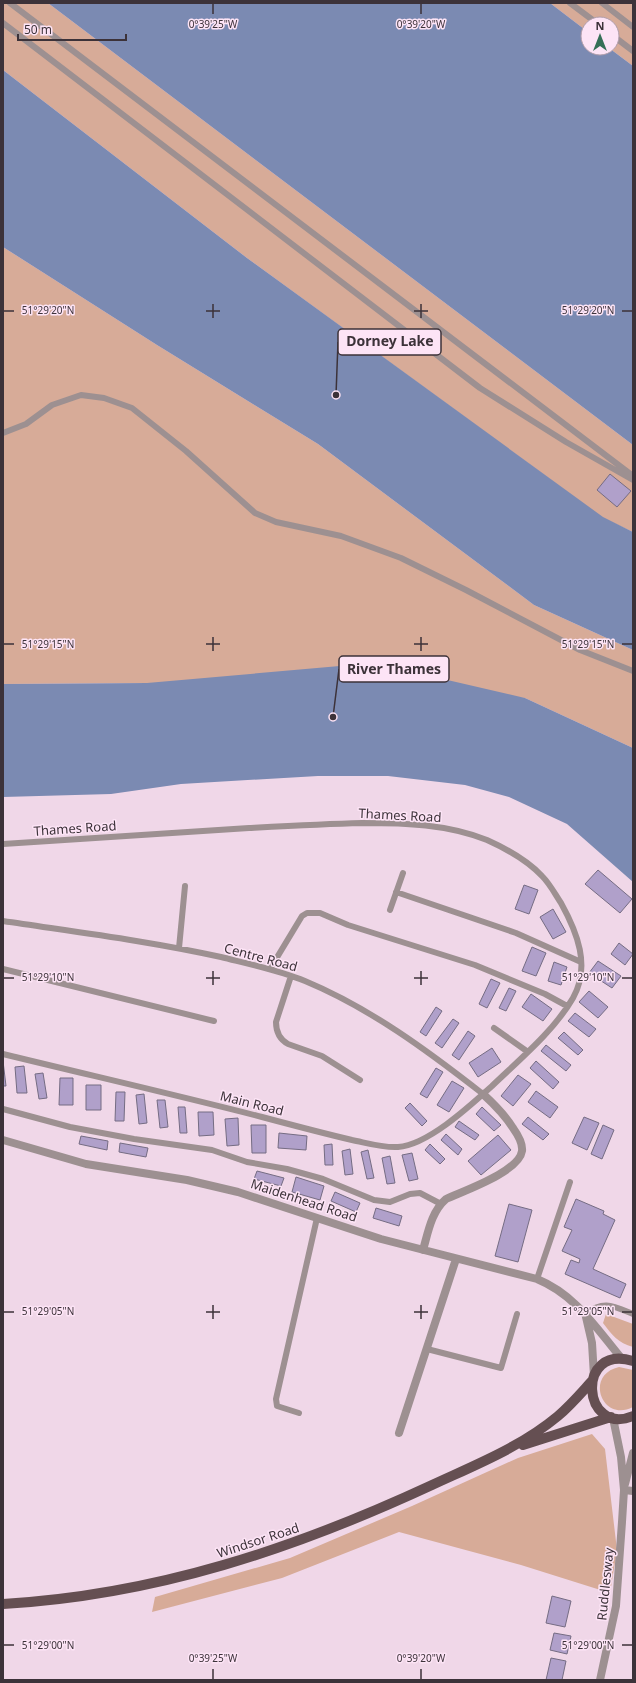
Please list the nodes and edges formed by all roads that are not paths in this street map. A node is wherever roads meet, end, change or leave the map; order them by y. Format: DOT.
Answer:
graph roads {
  1 [pos="10,3"];
  2 [pos="570,3"];
  3 [pos="602,3"];
  4 [pos="587,16"];
  5 [pos="3,23"];
  6 [pos="633,27"];
  7 [pos="620,41"];
  8 [pos="633,51"];
  9 [pos="3,433"];
  10 [pos="633,476"];
  11 [pos="633,480"];
  12 [pos="633,671"];
  13 [pos="3,844"];
  14 [pos="403,873"];
  15 [pos="185,886"];
  16 [pos="396,892"];
  17 [pos="390,910"];
  18 [pos="3,921"];
  19 [pos="179,948"];
  20 [pos="581,962"];
  21 [pos="3,969"];
  22 [pos="270,969"];
  23 [pos="291,976"];
  24 [pos="567,1006"];
  25 [pos="214,1021"];
  26 [pos="494,1028"];
  27 [pos="528,1052"];
  28 [pos="3,1054"];
  29 [pos="360,1080"];
  30 [pos="483,1094"];
  31 [pos="3,1109"];
  32 [pos="3,1140"];
  33 [pos="570,1182"];
  34 [pos="441,1204"];
  35 [pos="317,1218"];
  36 [pos="423,1250"];
  37 [pos="456,1259"];
  38 [pos="537,1279"];
  39 [pos="517,1314"];
  40 [pos="585,1314"];
  41 [pos="633,1314"];
  42 [pos="427,1349"];
  43 [pos="629,1360"];
  44 [pos="593,1378"];
  45 [pos="300,1413"];
  46 [pos="633,1416"];
  47 [pos="612,1417"];
  48 [pos="399,1433"];
  49 [pos="507,1450"];
  50 [pos="633,1453"];
  51 [pos="624,1490"];
  52 [pos="633,1491"];
  53 [pos="3,1604"];
  54 [pos="600,1680"];
  1 -- 10 [label="lane"];
  2 -- 4 [label="lane"];
  3 -- 6 [label="lane"];
  5 -- 11 [label="lane"];
  7 -- 8 [label="lane"];
  9 -- 12 [label="lane"];
  13 -- 20 [label="lane, Thames Road"];
  14 -- 16 [label="lane"];
  15 -- 19 [label="lane"];
  16 -- 17 [label="lane"];
  16 -- 20 [label="lane"];
  18 -- 19 [label="lane, Centre Road"];
  19 -- 22 [label="lane, Centre Road"];
  20 -- 24 [label="lane, Thames Road"];
  21 -- 25 [label="lane"];
  22 -- 23 [label="lane, Centre Road"];
  22 -- 24 [label="lane"];
  23 -- 29 [label="lane"];
  23 -- 30 [label="lane, Centre Road"];
  24 -- 27 [label="lane, Thames Road"];
  26 -- 27 [label="lane"];
  27 -- 30 [label="lane, Thames Road"];
  28 -- 30 [label="lane, Main Road"];
  30 -- 34 [label="street"];
  31 -- 34 [label="lane"];
  32 -- 35 [label="street, Maidenhead Road"];
  33 -- 38 [label="lane"];
  34 -- 36 [label="street"];
  35 -- 36 [label="street, Maidenhead Road"];
  35 -- 45 [label="lane"];
  36 -- 37 [label="street, Maidenhead Road"];
  37 -- 38 [label="street, Maidenhead Road"];
  37 -- 42 [label="street"];
  38 -- 40 [label="street, Maidenhead Road"];
  39 -- 42 [label="lane"];
  40 -- 41 [label="lane"];
  40 -- 43 [label="street, Maidenhead Road"];
  40 -- 44 [label="street"];
  42 -- 48 [label="street"];
  43 -- 44 [label="main road, Windsor Road"];
  44 -- 47 [label="main road"];
  44 -- 49 [label="main road, Windsor Road"];
  46 -- 47 [label="main road, Windsor Road"];
  47 -- 49 [label="main road, Windsor Road"];
  47 -- 51 [label="street, Ruddlesway"];
  49 -- 53 [label="main road, Windsor Road"];
  50 -- 51 [label="street, Ruddlesway"];
  51 -- 52 [label="street"];
  51 -- 54 [label="street, Ruddlesway"];
}
